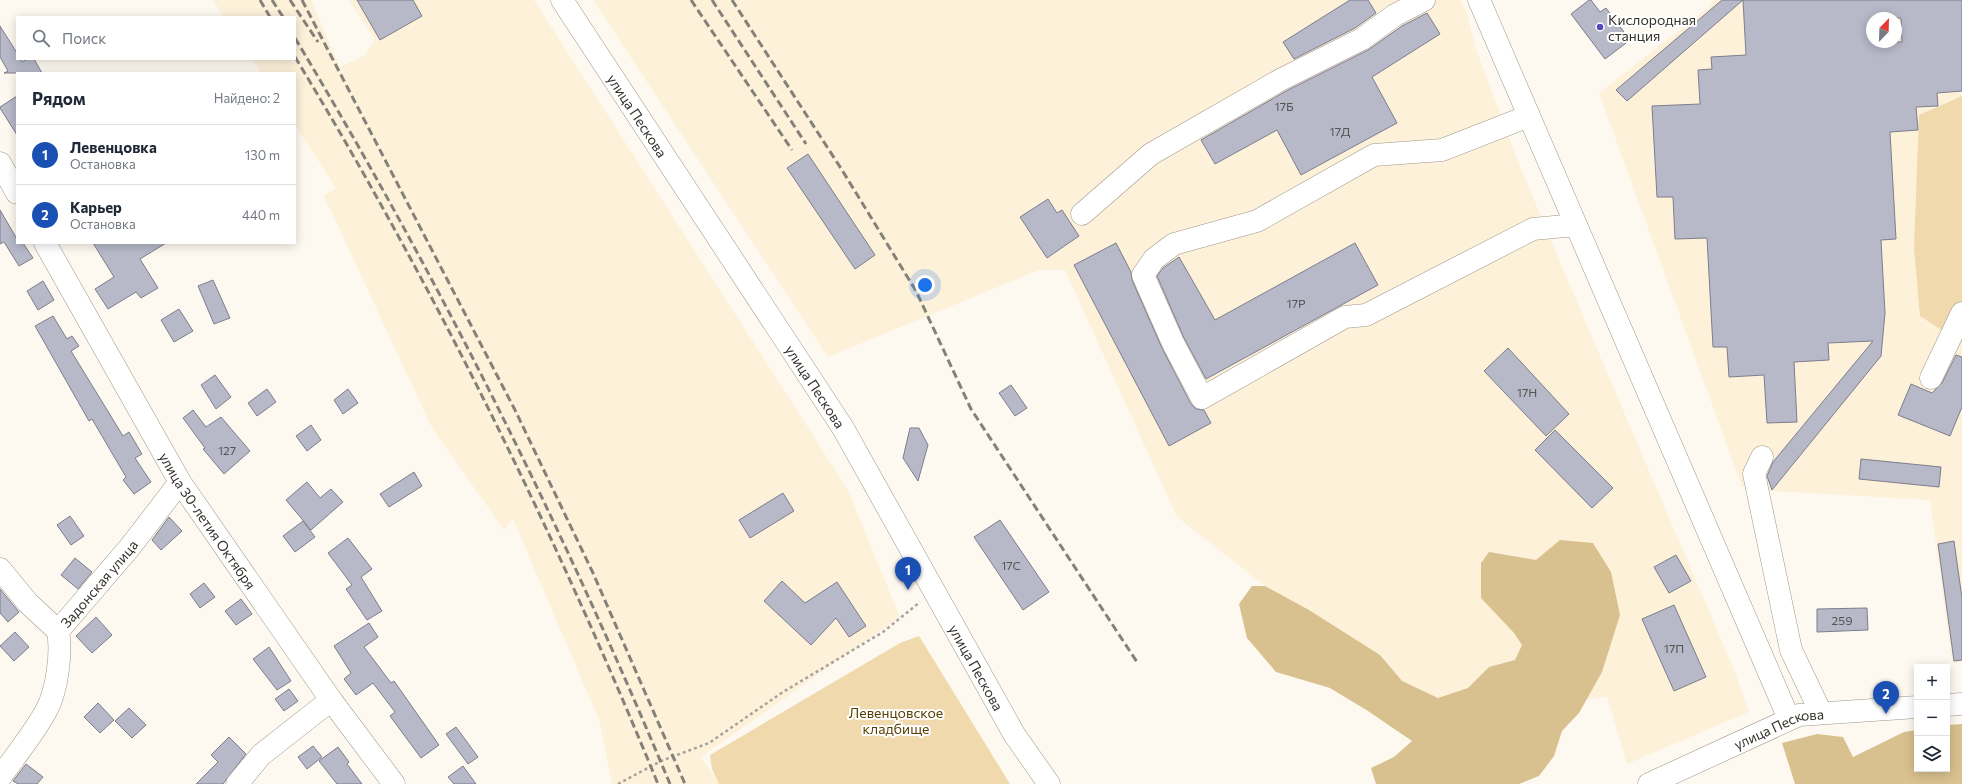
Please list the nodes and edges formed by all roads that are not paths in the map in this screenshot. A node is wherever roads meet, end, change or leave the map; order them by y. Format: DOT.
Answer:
graph roads {
  1 [pos="562,0"];
  2 [pos="1424,0"];
  3 [pos="1479,0"];
  4 [pos="1529,116"];
  5 [pos="0,163"];
  6 [pos="16,191"];
  7 [pos="1082,214"];
  8 [pos="1576,225"];
  9 [pos="46,244"];
  10 [pos="1962,313"];
  11 [pos="1931,378"];
  12 [pos="1762,457"];
  13 [pos="180,482"];
  14 [pos="0,569"];
  15 [pos="58,631"];
  16 [pos="331,700"];
  17 [pos="1962,704"];
  18 [pos="1950,705"];
  19 [pos="1914,707"];
  20 [pos="1821,713"];
  21 [pos="1789,719"];
  22 [pos="0,778"];
  23 [pos="237,784"];
  24 [pos="394,784"];
  25 [pos="1049,784"];
  26 [pos="1649,784"];
  1 -- 25 [label="street, улица Пескова"];
  2 -- 7 [label="street"];
  3 -- 4 [label="street"];
  4 -- 8 [label="street"];
  4 -- 8 [label="street"];
  5 -- 6 [label="street"];
  8 -- 21 [label="street"];
  9 -- 13 [label="street, улица 30-летия Октября"];
  10 -- 11 [label="street"];
  12 -- 20 [label="street"];
  13 -- 15 [label="street, Задонская улица"];
  13 -- 16 [label="street, улица 30-летия Октября"];
  14 -- 15 [label="street"];
  15 -- 22 [label="street, Задонская улица"];
  16 -- 23 [label="street"];
  16 -- 24 [label="street, улица 30-летия Октября"];
  17 -- 18 [label="street"];
  19 -- 20 [label="street, улица Пескова"];
  20 -- 21 [label="street, улица Пескова"];
  21 -- 26 [label="street, улица Пескова"];
}
